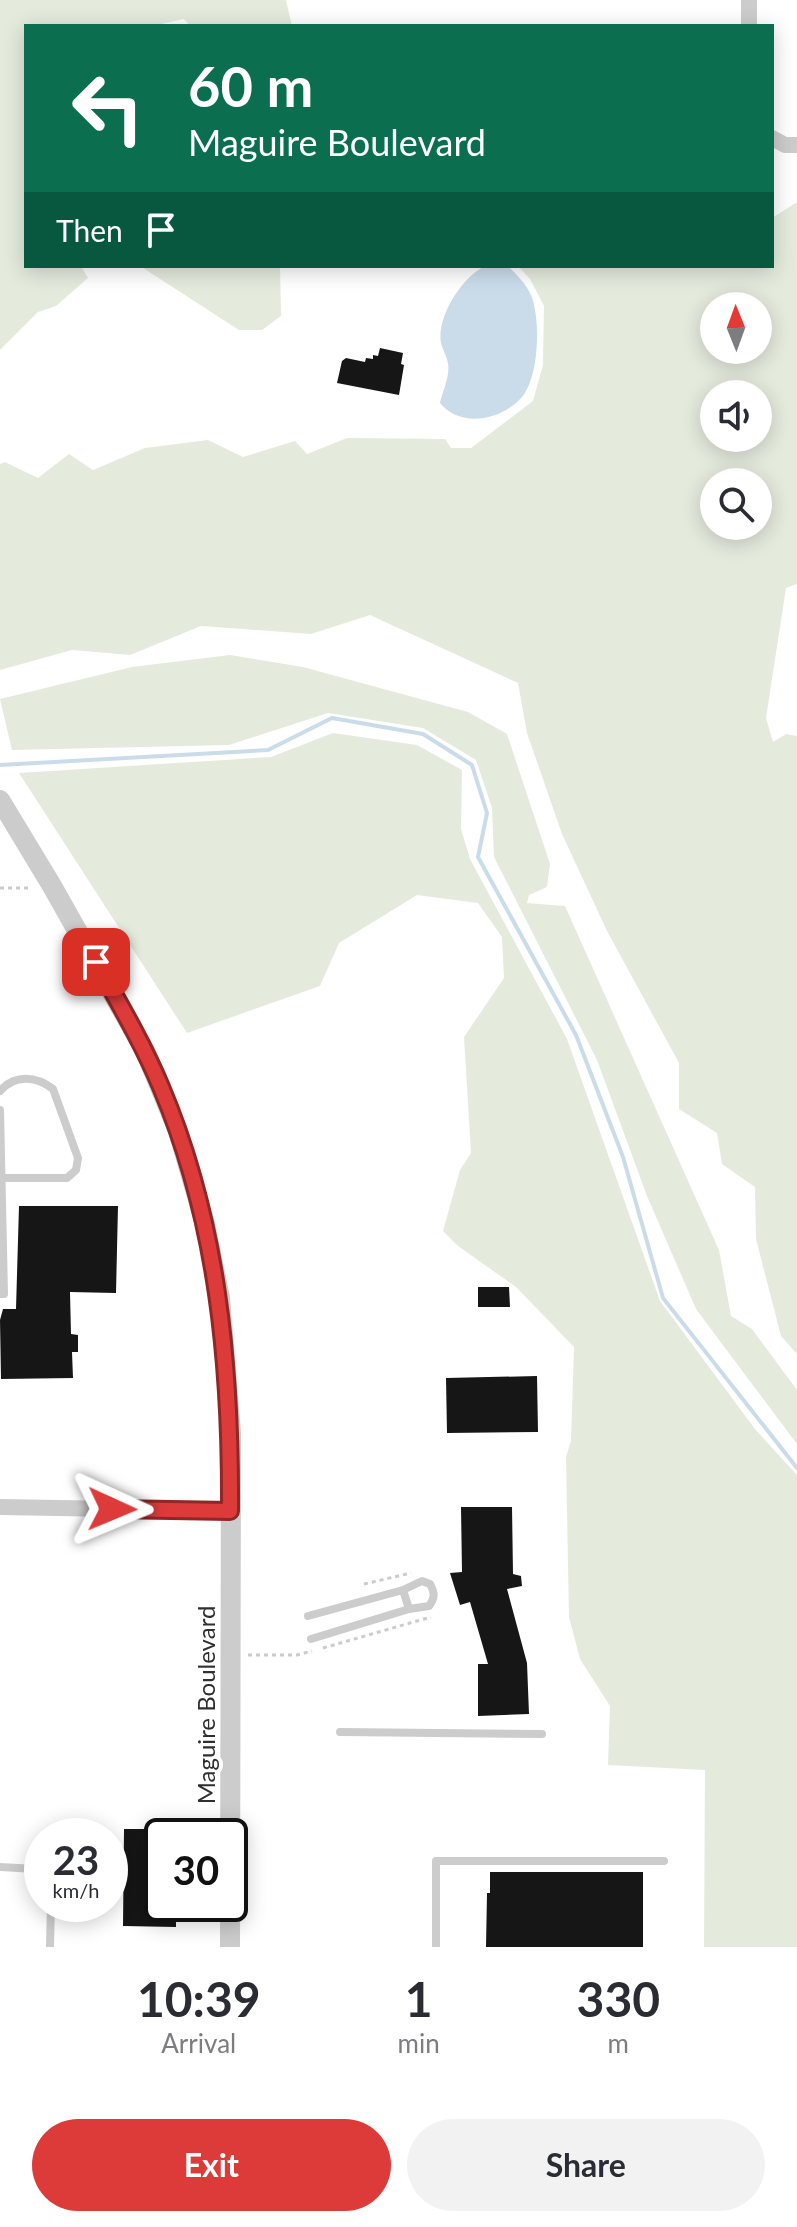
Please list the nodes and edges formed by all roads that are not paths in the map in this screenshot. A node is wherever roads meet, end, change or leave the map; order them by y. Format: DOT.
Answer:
graph roads {
  1 [pos="749,0"];
  2 [pos="749,24"];
  3 [pos="774,139"];
  4 [pos="797,145"];
  5 [pos="0,800"];
  6 [pos="0,1091"];
  7 [pos="0,1110"];
  8 [pos="3,1178"];
  9 [pos="0,1294"];
  10 [pos="0,1507"];
  11 [pos="230,1511"];
  12 [pos="403,1590"];
  13 [pos="409,1609"];
  14 [pos="308,1616"];
  15 [pos="311,1639"];
  16 [pos="340,1732"];
  17 [pos="542,1734"];
  18 [pos="664,1861"];
  19 [pos="0,1867"];
  20 [pos="24,1868"];
  21 [pos="51,1922"];
  22 [pos="50,1947"];
  23 [pos="230,1947"];
  24 [pos="436,1947"];
  1 -- 2 [label="street"];
  3 -- 4 [label="street"];
  5 -- 11 [label="street, Maguire Boulevard"];
  6 -- 8 [label="lane"];
  7 -- 8 [label="lane"];
  8 -- 9 [label="lane"];
  10 -- 11 [label="street"];
  11 -- 23 [label="street, Maguire Boulevard"];
  12 -- 13 [label="lane"];
  12 -- 13 [label="lane"];
  12 -- 14 [label="lane"];
  13 -- 15 [label="lane"];
  16 -- 17 [label="lane"];
  18 -- 24 [label="lane"];
  19 -- 20 [label="lane"];
  21 -- 22 [label="lane"];
}
